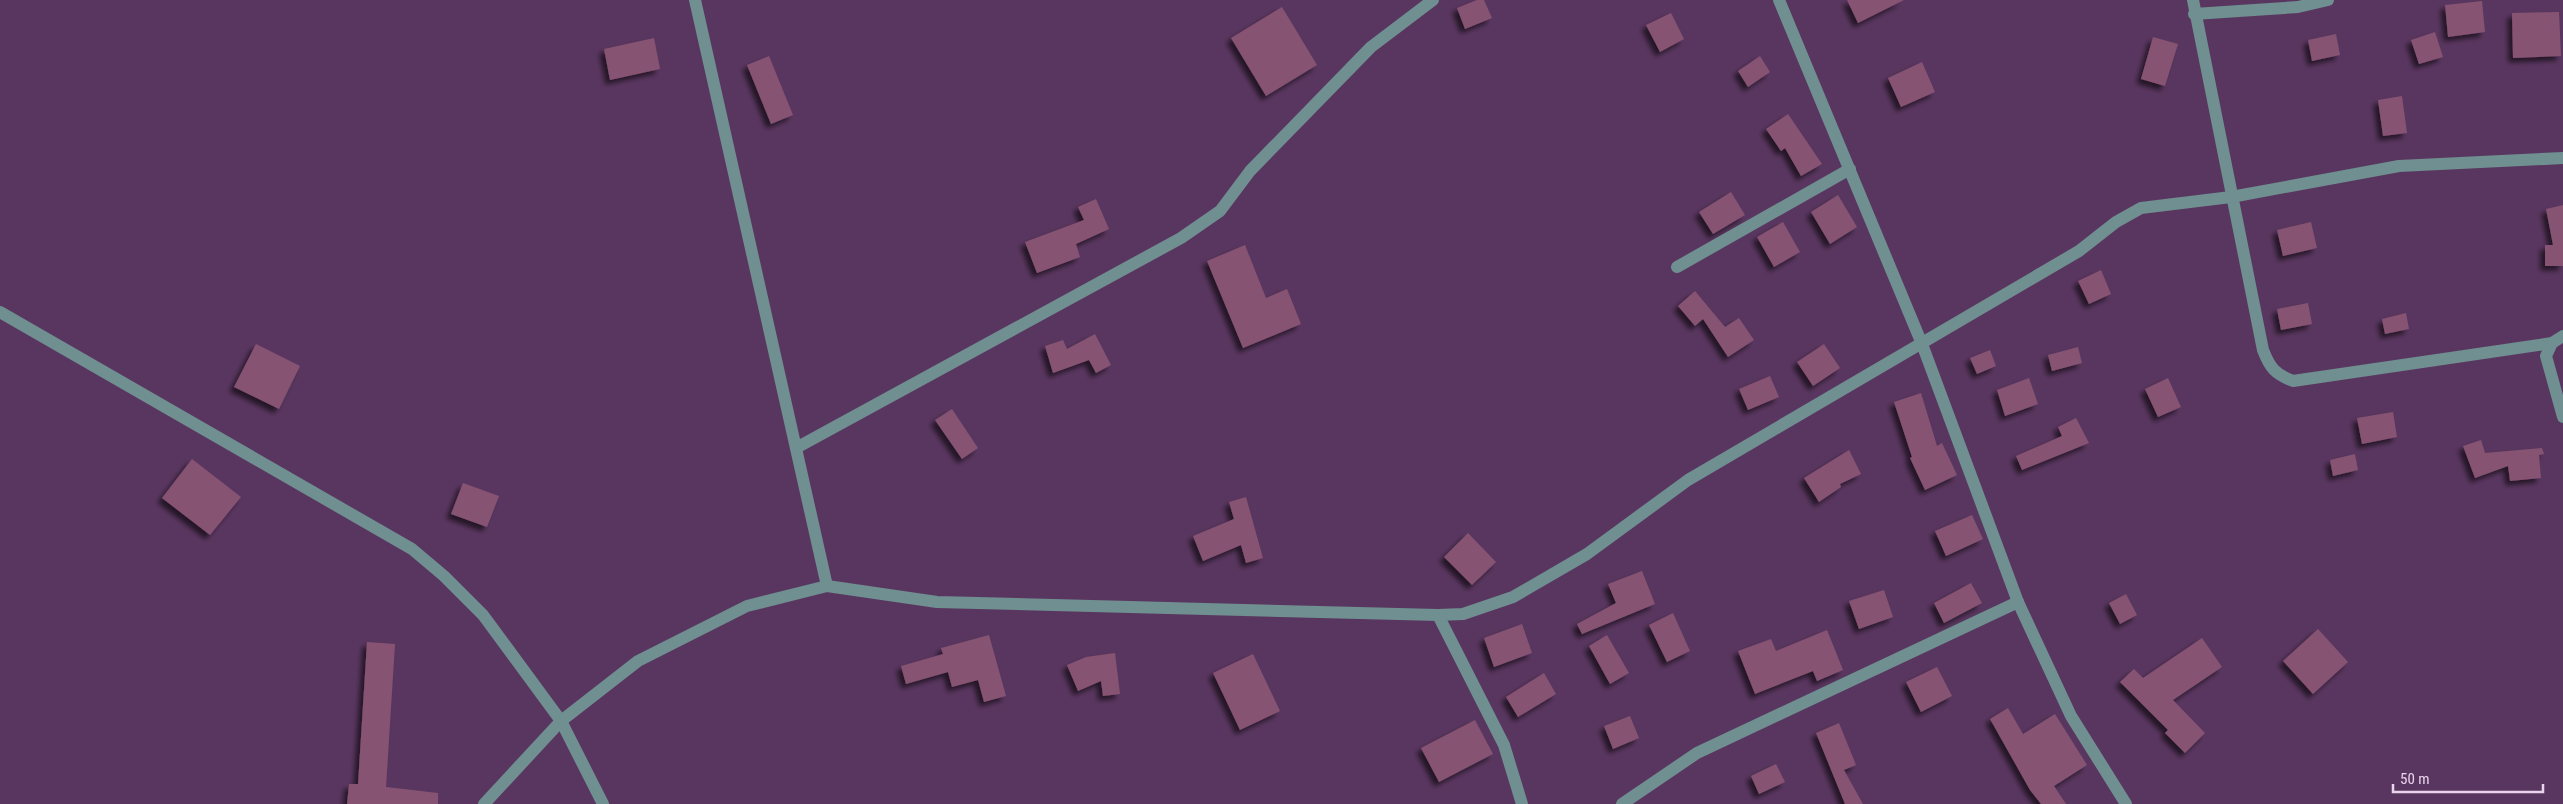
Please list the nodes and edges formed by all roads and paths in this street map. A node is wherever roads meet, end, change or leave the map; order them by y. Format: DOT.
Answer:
graph roads {
  1 [pos="694,0"];
  2 [pos="1433,0"];
  3 [pos="1779,0"];
  4 [pos="2193,0"];
  5 [pos="2328,0"];
  6 [pos="2194,14"];
  7 [pos="2563,158"];
  8 [pos="1850,169"];
  9 [pos="2231,197"];
  10 [pos="1677,267"];
  11 [pos="0,312"];
  12 [pos="2557,339"];
  13 [pos="1922,344"];
  14 [pos="2563,417"];
  15 [pos="796,448"];
  16 [pos="827,586"];
  17 [pos="2018,602"];
  18 [pos="1438,615"];
  19 [pos="561,721"];
  20 [pos="484,804"];
  21 [pos="603,804"];
  22 [pos="1522,804"];
  23 [pos="1622,804"];
  24 [pos="2126,804"];
  1 -- 15 [label="street"];
  2 -- 15 [label="street"];
  3 -- 8 [label="street"];
  4 -- 6 [label="street"];
  5 -- 6 [label="street"];
  6 -- 9 [label="street"];
  7 -- 9 [label="street"];
  8 -- 10 [label="street"];
  8 -- 13 [label="street"];
  9 -- 12 [label="street"];
  9 -- 13 [label="street"];
  11 -- 19 [label="street"];
  12 -- 14 [label="street"];
  13 -- 17 [label="street"];
  13 -- 18 [label="street"];
  15 -- 16 [label="street"];
  16 -- 18 [label="street"];
  16 -- 19 [label="street"];
  17 -- 23 [label="street"];
  17 -- 24 [label="street"];
  18 -- 22 [label="street"];
  19 -- 20 [label="street"];
  19 -- 21 [label="street"];
}
